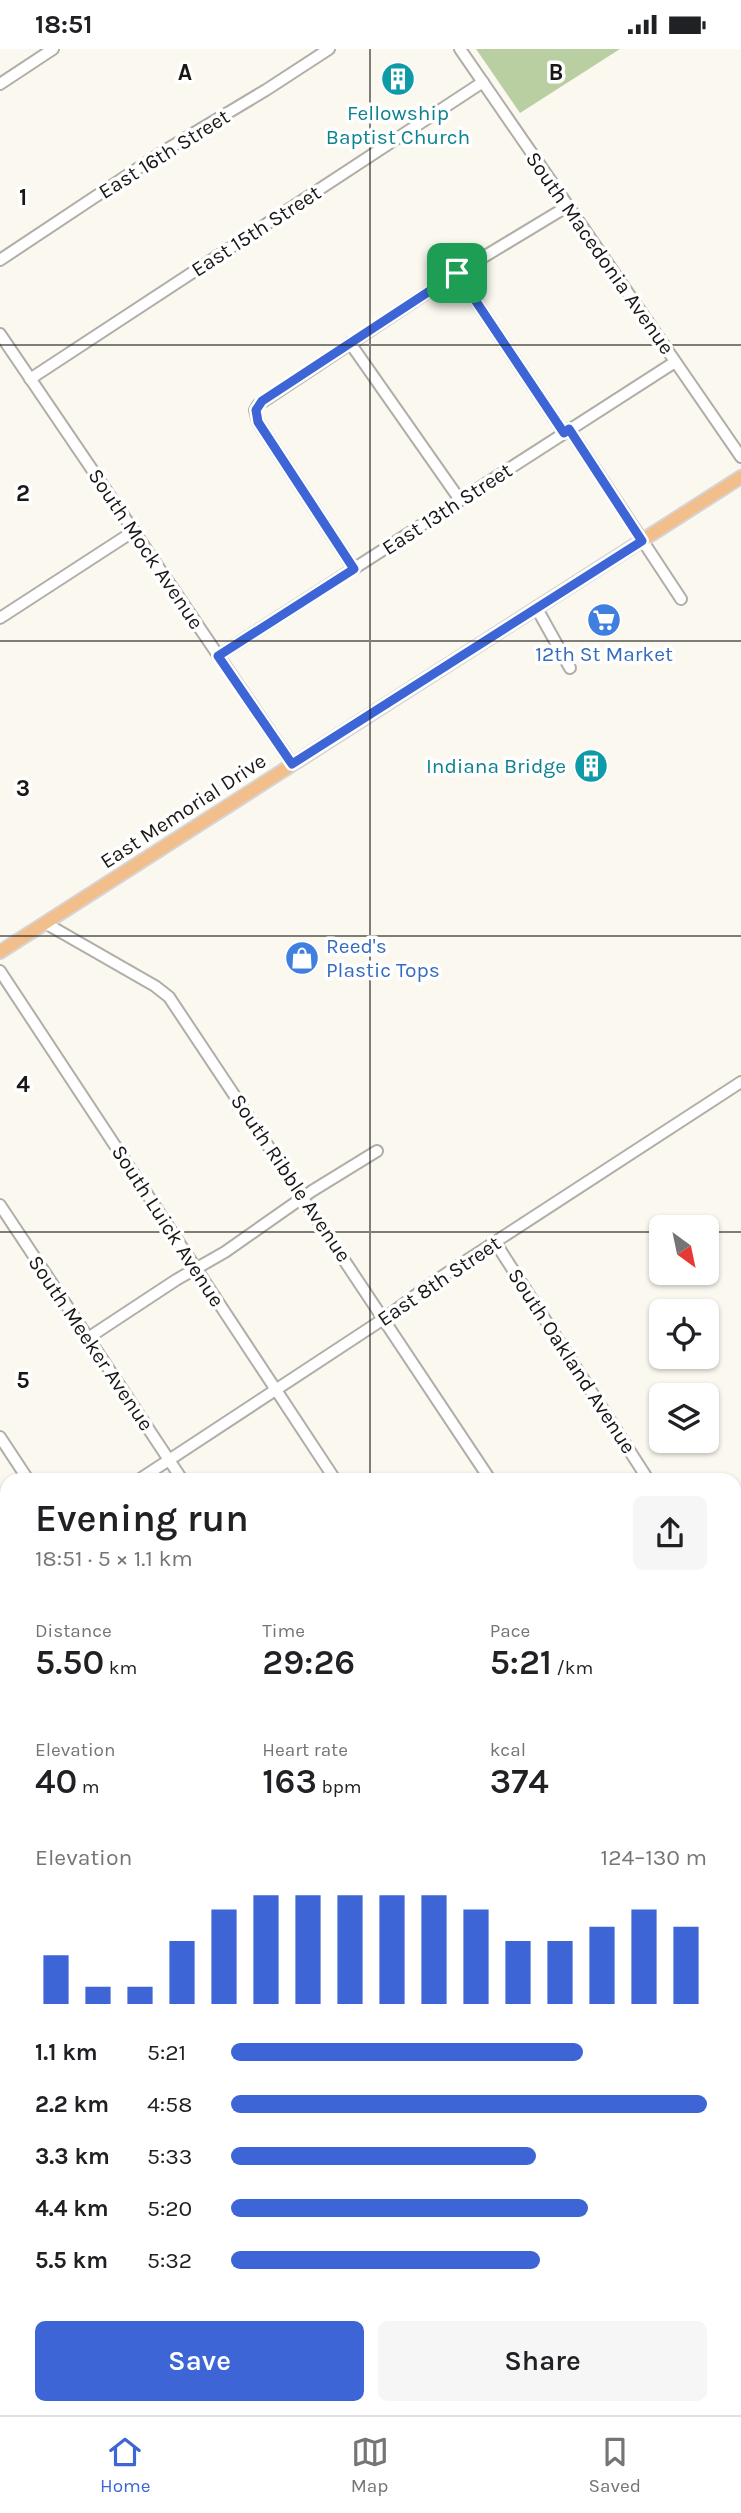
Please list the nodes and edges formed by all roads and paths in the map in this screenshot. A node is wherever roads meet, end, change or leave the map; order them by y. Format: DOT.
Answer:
graph roads {
  1 [pos="54,49"];
  2 [pos="329,49"];
  3 [pos="460,49"];
  4 [pos="482,82"];
  5 [pos="0,84"];
  6 [pos="568,207"];
  7 [pos="0,260"];
  8 [pos="457,273"];
  9 [pos="0,334"];
  10 [pos="350,343"];
  11 [pos="675,362"];
  12 [pos="30,379"];
  13 [pos="567,431"];
  14 [pos="741,457"];
  15 [pos="741,477"];
  16 [pos="460,500"];
  17 [pos="134,531"];
  18 [pos="642,541"];
  19 [pos="354,569"];
  20 [pos="681,599"];
  21 [pos="537,607"];
  22 [pos="1,617"];
  23 [pos="218,656"];
  24 [pos="570,668"];
  25 [pos="292,764"];
  26 [pos="45,923"];
  27 [pos="0,953"];
  28 [pos="0,971"];
  29 [pos="741,1082"];
  30 [pos="377,1151"];
  31 [pos="304,1198"];
  32 [pos="0,1205"];
  33 [pos="495,1242"];
  34 [pos="197,1270"];
  35 [pos="385,1318"];
  36 [pos="88,1338"];
  37 [pos="276,1390"];
  38 [pos="0,1437"];
  39 [pos="169,1459"];
  40 [pos="24,1473"];
  41 [pos="148,1473"];
  42 [pos="178,1473"];
  43 [pos="330,1473"];
  44 [pos="486,1473"];
  45 [pos="644,1473"];
  1 -- 5 [label="street"];
  2 -- 7 [label="street, East 16th Street"];
  3 -- 4 [label="street, South Macedonia Avenue"];
  4 -- 6 [label="street, South Macedonia Avenue"];
  4 -- 12 [label="street, East 15th Street"];
  6 -- 8 [label="street"];
  6 -- 11 [label="street, South Macedonia Avenue"];
  8 -- 10 [label="street"];
  8 -- 13 [label="street"];
  9 -- 12 [label="street, South Mock Avenue"];
  10 -- 16 [label="street"];
  10 -- 19 [label="street"];
  11 -- 13 [label="street, East 13th Street"];
  11 -- 14 [label="street, South Macedonia Avenue"];
  12 -- 17 [label="street, South Mock Avenue"];
  13 -- 16 [label="street, East 13th Street"];
  13 -- 18 [label="street"];
  15 -- 18 [label="main road, East Memorial Drive"];
  16 -- 19 [label="street, East 13th Street"];
  17 -- 22 [label="street"];
  17 -- 23 [label="street, South Mock Avenue"];
  18 -- 20 [label="street"];
  18 -- 21 [label="main road, East Memorial Drive"];
  19 -- 23 [label="street, East 13th Street"];
  21 -- 24 [label="street"];
  21 -- 25 [label="main road, East Memorial Drive"];
  23 -- 25 [label="street, South Mock Avenue"];
  25 -- 26 [label="main road, East Memorial Drive"];
  26 -- 27 [label="main road, East Memorial Drive"];
  26 -- 31 [label="street, South Ribble Avenue"];
  28 -- 34 [label="street, South Luick Avenue"];
  29 -- 33 [label="street, East 8th Street"];
  30 -- 31 [label="street"];
  31 -- 34 [label="street"];
  31 -- 35 [label="street, South Ribble Avenue"];
  32 -- 36 [label="street, South Meeker Avenue"];
  33 -- 35 [label="street, East 8th Street"];
  33 -- 45 [label="street, South Oakland Avenue"];
  34 -- 36 [label="street"];
  34 -- 37 [label="street, South Luick Avenue"];
  35 -- 37 [label="street, East 8th Street"];
  35 -- 44 [label="street, South Ribble Avenue"];
  36 -- 39 [label="street, South Meeker Avenue"];
  37 -- 39 [label="street, East 8th Street"];
  37 -- 43 [label="street, South Luick Avenue"];
  38 -- 40 [label="street"];
  39 -- 41 [label="street, East 8th Street"];
  39 -- 42 [label="street, South Meeker Avenue"];
}
